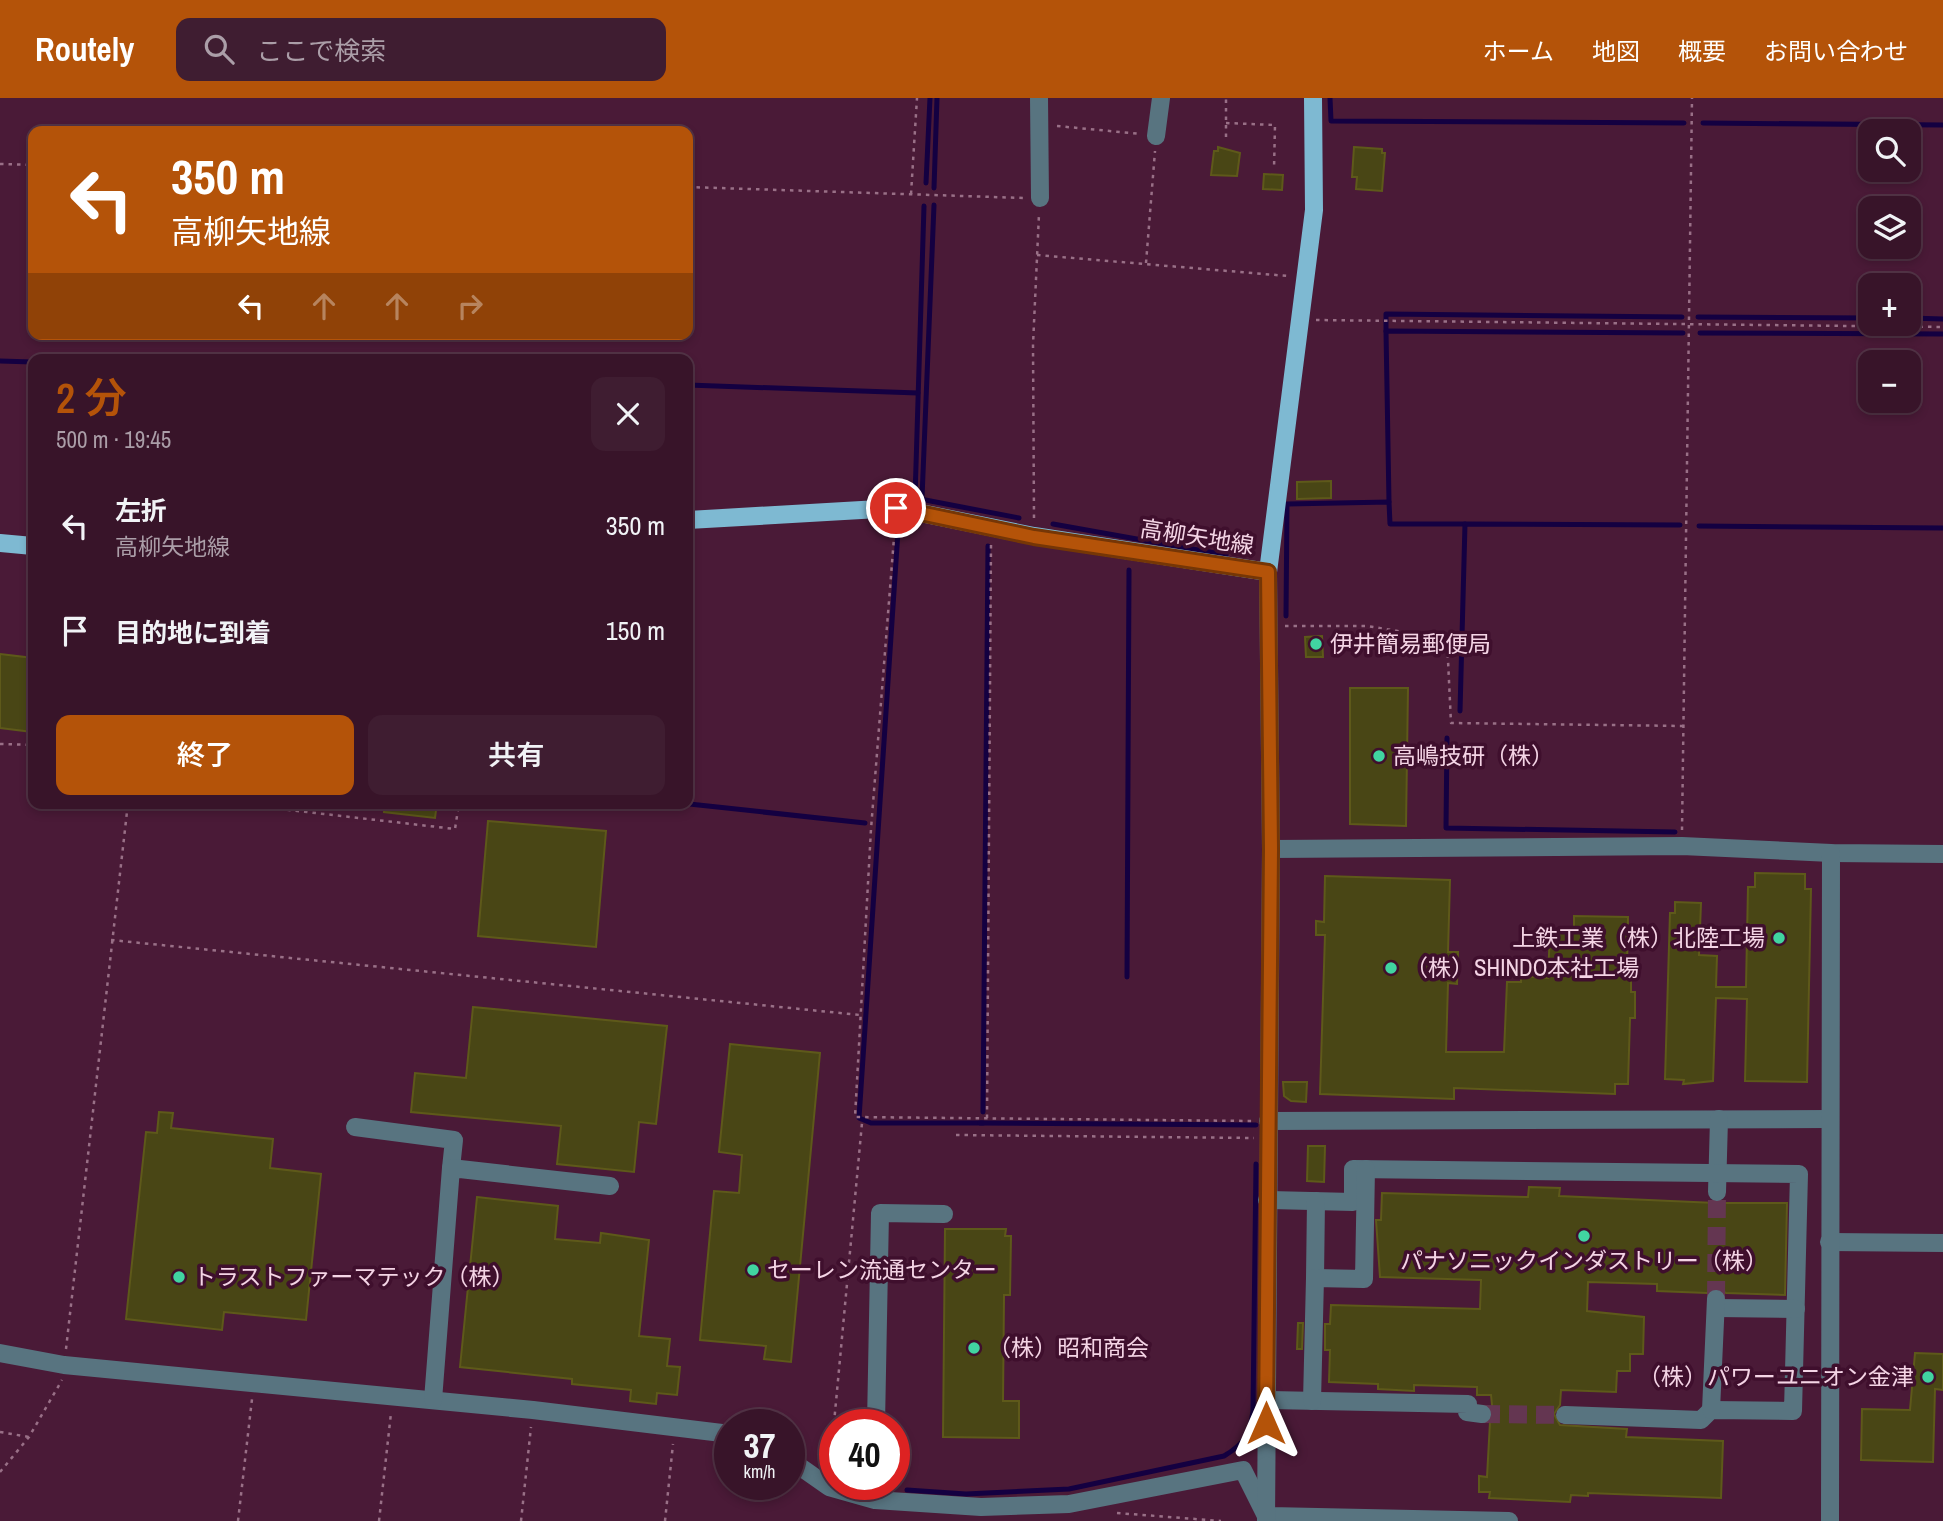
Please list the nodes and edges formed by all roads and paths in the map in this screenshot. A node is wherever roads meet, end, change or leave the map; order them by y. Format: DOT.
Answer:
graph roads {
  1 [pos="917,98"];
  2 [pos="1039,98"];
  3 [pos="1161,98"];
  4 [pos="1226,98"];
  5 [pos="1313,98"];
  6 [pos="1692,98"];
  7 [pos="1226,123"];
  8 [pos="1039,125"];
  9 [pos="1156,135"];
  10 [pos="1226,137"];
  11 [pos="0,164"];
  12 [pos="28,166"];
  13 [pos="1274,169"];
  14 [pos="693,187"];
  15 [pos="911,194"];
  16 [pos="1040,198"];
  17 [pos="1037,255"];
  18 [pos="1146,263"];
  19 [pos="1305,278"];
  20 [pos="1299,320"];
  21 [pos="1690,325"];
  22 [pos="1943,327"];
  23 [pos="896,508"];
  24 [pos="693,520"];
  25 [pos="991,527"];
  26 [pos="1034,537"];
  27 [pos="0,543"];
  28 [pos="28,546"];
  29 [pos="1268,572"];
  30 [pos="1269,626"];
  31 [pos="1684,726"];
  32 [pos="0,744"];
  33 [pos="28,745"];
  34 [pos="127,809"];
  35 [pos="280,809"];
  36 [pos="458,809"];
  37 [pos="1682,846"];
  38 [pos="1271,849"];
  39 [pos="1831,853"];
  40 [pos="1943,854"];
  41 [pos="111,940"];
  42 [pos="860,1014"];
  43 [pos="987,1118"];
  44 [pos="1719,1119"];
  45 [pos="1829,1119"];
  46 [pos="862,1123"];
  47 [pos="355,1127"];
  48 [pos="1268,1130"];
  49 [pos="956,1135"];
  50 [pos="451,1168"];
  51 [pos="1366,1169"];
  52 [pos="1718,1173"];
  53 [pos="610,1186"];
  54 [pos="1717,1192"];
  55 [pos="1267,1200"];
  56 [pos="1316,1201"];
  57 [pos="944,1214"];
  58 [pos="1829,1241"];
  59 [pos="1943,1243"];
  60 [pos="1315,1278"];
  61 [pos="1796,1309"];
  62 [pos="0,1353"];
  63 [pos="64,1365"];
  64 [pos="254,1383"];
  65 [pos="392,1396"];
  66 [pos="433,1400"];
  67 [pos="1266,1400"];
  68 [pos="1312,1401"];
  69 [pos="836,1409"];
  70 [pos="876,1409"];
  71 [pos="533,1410"];
  72 [pos="1711,1410"];
  73 [pos="1482,1413"];
  74 [pos="1565,1415"];
  75 [pos="675,1427"];
  76 [pos="0,1432"];
  77 [pos="714,1432"];
  78 [pos="29,1437"];
  79 [pos="0,1472"];
  80 [pos="910,1497"];
  81 [pos="1107,1511"];
  82 [pos="1266,1519"];
  83 [pos="238,1521"];
  84 [pos="379,1521"];
  85 [pos="522,1521"];
  86 [pos="665,1521"];
  87 [pos="1221,1521"];
  88 [pos="1509,1521"];
  89 [pos="1830,1521"];
  1 -- 15 [label="path"];
  2 -- 8 [label="street"];
  3 -- 9 [label="street"];
  4 -- 7 [label="path"];
  5 -- 19 [label="main road, 高柳矢地線"];
  6 -- 21 [label="path"];
  7 -- 10 [label="path"];
  7 -- 13 [label="path"];
  8 -- 9 [label="path"];
  8 -- 16 [label="street"];
  9 -- 18 [label="path"];
  11 -- 12 [label="path"];
  14 -- 15 [label="path"];
  15 -- 16 [label="path"];
  16 -- 17 [label="path"];
  17 -- 18 [label="path"];
  17 -- 26 [label="path"];
  18 -- 19 [label="path"];
  19 -- 20 [label="main road, 高柳矢地線"];
  20 -- 21 [label="path"];
  20 -- 29 [label="main road, 高柳矢地線"];
  21 -- 22 [label="path"];
  21 -- 31 [label="path"];
  23 -- 24 [label="main road, 高柳矢地線"];
  23 -- 25 [label="main road, 高柳矢地線"];
  23 -- 42 [label="path"];
  25 -- 26 [label="main road, 高柳矢地線"];
  25 -- 43 [label="path"];
  26 -- 29 [label="main road, 高柳矢地線"];
  27 -- 28 [label="main road"];
  29 -- 30 [label="street"];
  30 -- 31 [label="path"];
  30 -- 38 [label="street"];
  31 -- 37 [label="path"];
  32 -- 33 [label="path"];
  34 -- 41 [label="path"];
  35 -- 36 [label="path"];
  37 -- 38 [label="street"];
  37 -- 39 [label="street"];
  38 -- 48 [label="street"];
  39 -- 40 [label="street"];
  39 -- 45 [label="street"];
  41 -- 42 [label="path"];
  41 -- 63 [label="path"];
  42 -- 43 [label="path"];
  43 -- 48 [label="path"];
  44 -- 45 [label="street"];
  44 -- 48 [label="street"];
  44 -- 52 [label="street"];
  45 -- 58 [label="street"];
  46 -- 69 [label="path"];
  47 -- 50 [label="street"];
  48 -- 49 [label="path"];
  48 -- 55 [label="street"];
  50 -- 53 [label="street"];
  50 -- 66 [label="street"];
  51 -- 52 [label="street"];
  51 -- 56 [label="street"];
  51 -- 60 [label="street"];
  52 -- 54 [label="street"];
  52 -- 61 [label="street"];
  55 -- 56 [label="street"];
  55 -- 67 [label="street"];
  56 -- 60 [label="street"];
  57 -- 70 [label="street"];
  58 -- 59 [label="street"];
  58 -- 89 [label="street"];
  60 -- 68 [label="street"];
  61 -- 72 [label="street"];
  61 -- 72 [label="street"];
  62 -- 63 [label="street"];
  63 -- 64 [label="street"];
  63 -- 78 [label="path"];
  64 -- 65 [label="street"];
  64 -- 83 [label="path"];
  65 -- 66 [label="street"];
  65 -- 84 [label="path"];
  66 -- 71 [label="street"];
  67 -- 68 [label="street"];
  67 -- 82 [label="street"];
  68 -- 73 [label="street"];
  71 -- 75 [label="street"];
  71 -- 85 [label="path"];
  72 -- 74 [label="street"];
  75 -- 77 [label="street"];
  75 -- 86 [label="path"];
  76 -- 78 [label="path"];
  78 -- 79 [label="path"];
  80 -- 82 [label="street"];
  81 -- 87 [label="path"];
  82 -- 88 [label="street"];
}
